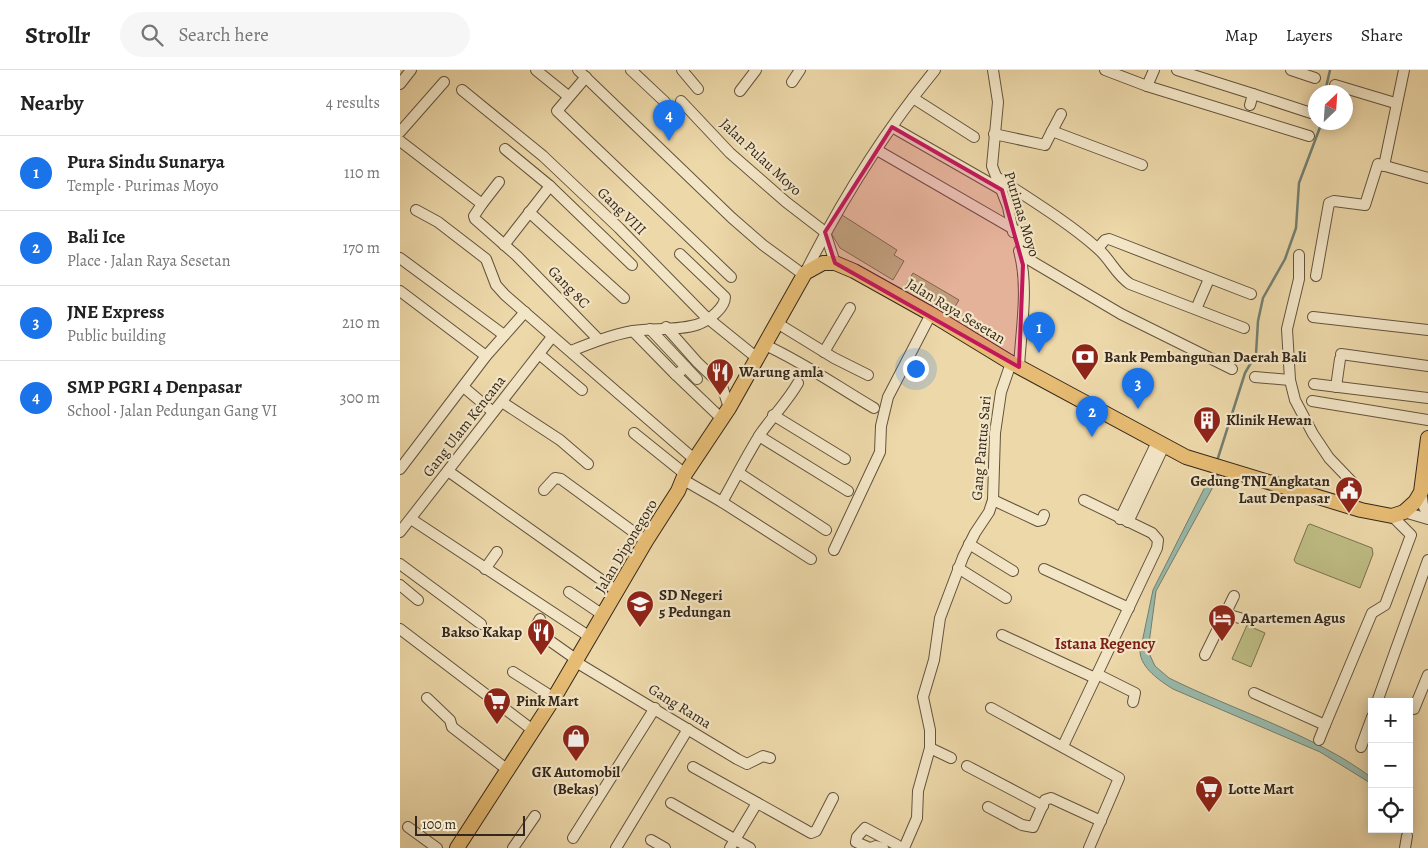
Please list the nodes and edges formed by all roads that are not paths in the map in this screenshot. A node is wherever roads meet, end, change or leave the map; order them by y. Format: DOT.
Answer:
graph roads {
  1 [pos="411,70"];
  2 [pos="536,70"];
  3 [pos="631,70"];
  4 [pos="682,70"];
  5 [pos="756,70"];
  6 [pos="800,70"];
  7 [pos="935,70"];
  8 [pos="993,70"];
  9 [pos="1105,70"];
  10 [pos="1154,70"];
  11 [pos="1176,70"];
  12 [pos="1291,70"];
  13 [pos="1404,70"];
  14 [pos="582,73"];
  15 [pos="1315,78"];
  16 [pos="444,82"];
  17 [pos="792,82"];
  18 [pos="400,84"];
  19 [pos="1147,86"];
  20 [pos="698,89"];
  21 [pos="462,90"];
  22 [pos="1353,90"];
  23 [pos="740,91"];
  24 [pos="1252,94"];
  25 [pos="568,96"];
  26 [pos="912,98"];
  27 [pos="681,101"];
  28 [pos="665,102"];
  29 [pos="1395,103"];
  30 [pos="1250,105"];
  31 [pos="1308,112"];
  32 [pos="1061,114"];
  33 [pos="892,127"];
  34 [pos="1052,131"];
  35 [pos="400,132"];
  36 [pos="994,134"];
  37 [pos="1309,136"];
  38 [pos="974,137"];
  39 [pos="400,141"];
  40 [pos="505,149"];
  41 [pos="876,150"];
  42 [pos="1142,165"];
  43 [pos="1384,166"];
  44 [pos="998,178"];
  45 [pos="1428,178"];
  46 [pos="499,182"];
  47 [pos="550,186"];
  48 [pos="1002,190"];
  49 [pos="482,204"];
  50 [pos="416,210"];
  51 [pos="530,212"];
  52 [pos="1012,229"];
  53 [pos="825,232"];
  54 [pos="504,245"];
  55 [pos="1098,248"];
  56 [pos="680,254"];
  57 [pos="1299,255"];
  58 [pos="400,258"];
  59 [pos="834,263"];
  60 [pos="632,266"];
  61 [pos="805,274"];
  62 [pos="1316,276"];
  63 [pos="731,277"];
  64 [pos="1209,279"];
  65 [pos="400,291"];
  66 [pos="1251,294"];
  67 [pos="624,298"];
  68 [pos="850,308"];
  69 [pos="1196,310"];
  70 [pos="525,312"];
  71 [pos="931,314"];
  72 [pos="1313,317"];
  73 [pos="709,319"];
  74 [pos="777,323"];
  75 [pos="666,327"];
  76 [pos="1244,328"];
  77 [pos="650,329"];
  78 [pos="1428,330"];
  79 [pos="633,331"];
  80 [pos="504,335"];
  81 [pos="552,337"];
  82 [pos="599,340"];
  83 [pos="765,345"];
  84 [pos="570,351"];
  85 [pos="824,352"];
  86 [pos="539,354"];
  87 [pos="486,356"];
  88 [pos="757,358"];
  89 [pos="1015,365"];
  90 [pos="1428,366"];
  91 [pos="686,367"];
  92 [pos="1232,369"];
  93 [pos="676,375"];
  94 [pos="868,375"];
  95 [pos="1255,376"];
  96 [pos="697,379"];
  97 [pos="1290,380"];
  98 [pos="798,383"];
  99 [pos="1314,384"];
  100 [pos="1336,387"];
  101 [pos="467,390"];
  102 [pos="582,390"];
  103 [pos="1428,398"];
  104 [pos="1312,401"];
  105 [pos="502,402"];
  106 [pos="874,408"];
  107 [pos="493,412"];
  108 [pos="725,414"];
  109 [pos="773,416"];
  110 [pos="1428,420"];
  111 [pos="634,434"];
  112 [pos="759,436"];
  113 [pos="1428,440"];
  114 [pos="1161,444"];
  115 [pos="1427,457"];
  116 [pos="694,459"];
  117 [pos="845,459"];
  118 [pos="588,464"];
  119 [pos="400,469"];
  120 [pos="448,471"];
  121 [pos="738,473"];
  122 [pos="683,477"];
  123 [pos="544,490"];
  124 [pos="848,491"];
  125 [pos="1421,492"];
  126 [pos="994,500"];
  127 [pos="1084,500"];
  128 [pos="722,502"];
  129 [pos="1346,506"];
  130 [pos="1044,514"];
  131 [pos="1398,514"];
  132 [pos="1428,514"];
  133 [pos="411,519"];
  134 [pos="1428,519"];
  135 [pos="1124,520"];
  136 [pos="826,530"];
  137 [pos="400,532"];
  138 [pos="646,541"];
  139 [pos="969,544"];
  140 [pos="834,550"];
  141 [pos="497,552"];
  142 [pos="812,559"];
  143 [pos="1428,560"];
  144 [pos="400,564"];
  145 [pos="485,568"];
  146 [pos="958,568"];
  147 [pos="1044,569"];
  148 [pos="1013,571"];
  149 [pos="400,585"];
  150 [pos="617,591"];
  151 [pos="569,592"];
  152 [pos="1234,596"];
  153 [pos="1006,598"];
  154 [pos="418,600"];
  155 [pos="1129,608"];
  156 [pos="1226,614"];
  157 [pos="603,615"];
  158 [pos="540,619"];
  159 [pos="1242,619"];
  160 [pos="482,624"];
  161 [pos="400,629"];
  162 [pos="1002,635"];
  163 [pos="590,637"];
  164 [pos="1205,655"];
  165 [pos="577,661"];
  166 [pos="513,672"];
  167 [pos="1428,675"];
  168 [pos="1096,676"];
  169 [pos="1254,692"];
  170 [pos="428,698"];
  171 [pos="554,698"];
  172 [pos="1378,698"];
  173 [pos="1133,702"];
  174 [pos="655,708"];
  175 [pos="991,708"];
  176 [pos="1414,709"];
  177 [pos="1325,725"];
  178 [pos="1368,728"];
  179 [pos="688,729"];
  180 [pos="534,731"];
  181 [pos="1320,740"];
  182 [pos="1063,746"];
  183 [pos="1361,747"];
  184 [pos="930,748"];
  185 [pos="770,758"];
  186 [pos="951,758"];
  187 [pos="967,766"];
  188 [pos="693,767"];
  189 [pos="509,771"];
  190 [pos="833,798"];
  191 [pos="671,803"];
  192 [pos="757,803"];
  193 [pos="1043,806"];
  194 [pos="988,807"];
  195 [pos="535,816"];
  196 [pos="1101,821"];
  197 [pos="408,827"];
  198 [pos="467,831"];
  199 [pos="1407,836"];
  200 [pos="573,838"];
  201 [pos="652,840"];
  202 [pos="732,844"];
  203 [pos="437,848"];
  204 [pos="446,848"];
  205 [pos="457,848"];
  206 [pos="513,848"];
  207 [pos="616,848"];
  208 [pos="665,848"];
  209 [pos="750,848"];
  210 [pos="870,848"];
  211 [pos="883,848"];
  212 [pos="898,848"];
  213 [pos="904,848"];
  214 [pos="1089,848"];
  215 [pos="1405,848"];
  1 -- 18 [label="street"];
  2 -- 25 [label="street"];
  3 -- 28 [label="street"];
  4 -- 20 [label="street"];
  5 -- 23 [label="street"];
  6 -- 17 [label="street"];
  7 -- 26 [label="street"];
  8 -- 36 [label="street, Purimas Moyo"];
  9 -- 19 [label="street"];
  10 -- 19 [label="street"];
  11 -- 24 [label="street"];
  12 -- 15 [label="street"];
  13 -- 29 [label="street"];
  14 -- 25 [label="street"];
  14 -- 61 [label="street"];
  16 -- 35 [label="street"];
  19 -- 37 [label="street"];
  21 -- 73 [label="street, Gang VIII"];
  22 -- 29 [label="street"];
  24 -- 30 [label="street"];
  24 -- 31 [label="street"];
  25 -- 63 [label="street"];
  26 -- 33 [label="street"];
  26 -- 38 [label="street"];
  27 -- 53 [label="street, Jalan Pulau Moyo"];
  29 -- 43 [label="street"];
  32 -- 34 [label="street"];
  33 -- 41 [label="street"];
  33 -- 48 [label="street"];
  34 -- 36 [label="street"];
  34 -- 42 [label="street"];
  36 -- 44 [label="street, Purimas Moyo"];
  39 -- 49 [label="street"];
  40 -- 47 [label="street"];
  41 -- 52 [label="street"];
  41 -- 53 [label="street"];
  43 -- 45 [label="street"];
  43 -- 62 [label="street"];
  44 -- 48 [label="street, Purimas Moyo"];
  44 -- 55 [label="street"];
  46 -- 49 [label="street"];
  47 -- 51 [label="street"];
  47 -- 60 [label="street"];
  48 -- 52 [label="street, Purimas Moyo"];
  49 -- 54 [label="street, Gang 8C"];
  50 -- 70 [label="street"];
  51 -- 54 [label="street"];
  51 -- 67 [label="street"];
  52 -- 89 [label="street, Purimas Moyo"];
  52 -- 92 [label="street"];
  53 -- 59 [label="street"];
  53 -- 61 [label="street"];
  54 -- 82 [label="street, Gang 8C"];
  55 -- 64 [label="street"];
  55 -- 69 [label="street"];
  56 -- 73 [label="street"];
  57 -- 97 [label="street"];
  58 -- 80 [label="street"];
  59 -- 61 [label="main road"];
  59 -- 71 [label="main road, Jalan Raya Sesetan"];
  61 -- 74 [label="main road, Jalan Diponegoro"];
  64 -- 66 [label="street"];
  64 -- 69 [label="street"];
  65 -- 87 [label="street"];
  68 -- 85 [label="street"];
  69 -- 76 [label="street"];
  70 -- 80 [label="street"];
  70 -- 81 [label="street"];
  71 -- 89 [label="main road, Jalan Raya Sesetan"];
  71 -- 140 [label="street"];
  72 -- 78 [label="street"];
  73 -- 75 [label="street"];
  73 -- 88 [label="street, Gang VIII"];
  74 -- 83 [label="main road, Jalan Diponegoro"];
  74 -- 85 [label="street"];
  75 -- 77 [label="street"];
  75 -- 108 [label="street"];
  77 -- 79 [label="street"];
  77 -- 91 [label="street"];
  79 -- 82 [label="street"];
  79 -- 93 [label="street"];
  80 -- 87 [label="street"];
  81 -- 84 [label="street"];
  81 -- 86 [label="street, Gang Ulam Kencana"];
  82 -- 84 [label="street"];
  83 -- 88 [label="main road, Jalan Diponegoro"];
  83 -- 106 [label="street"];
  84 -- 116 [label="street"];
  85 -- 94 [label="street"];
  86 -- 102 [label="street"];
  86 -- 105 [label="street, Gang Ulam Kencana"];
  87 -- 119 [label="street"];
  88 -- 108 [label="main road, Jalan Diponegoro"];
  89 -- 114 [label="main road, Jalan Raya Sesetan"];
  89 -- 126 [label="street, Gang Pantus Sari"];
  90 -- 100 [label="street"];
  91 -- 93 [label="street"];
  91 -- 96 [label="street"];
  93 -- 108 [label="street"];
  95 -- 97 [label="street"];
  97 -- 129 [label="street"];
  98 -- 109 [label="street"];
  99 -- 100 [label="street"];
  100 -- 103 [label="street"];
  101 -- 107 [label="street"];
  104 -- 110 [label="street"];
  105 -- 107 [label="street, Gang Ulam Kencana"];
  105 -- 118 [label="street"];
  107 -- 120 [label="street, Gang Ulam Kencana"];
  108 -- 116 [label="main road, Jalan Diponegoro"];
  109 -- 112 [label="street"];
  109 -- 117 [label="street"];
  111 -- 122 [label="street"];
  112 -- 121 [label="street"];
  112 -- 124 [label="street"];
  113 -- 115 [label="main road"];
  114 -- 129 [label="main road, Jalan Raya Sesetan"];
  114 -- 135 [label="street"];
  115 -- 125 [label="main road"];
  116 -- 122 [label="main road, Jalan Diponegoro"];
  120 -- 133 [label="street, Gang Ulam Kencana"];
  120 -- 150 [label="street"];
  121 -- 128 [label="street"];
  121 -- 136 [label="street"];
  122 -- 128 [label="street"];
  122 -- 138 [label="main road, Jalan Diponegoro"];
  123 -- 138 [label="street"];
  125 -- 131 [label="main road"];
  125 -- 132 [label="street"];
  126 -- 130 [label="street"];
  126 -- 139 [label="street, Gang Pantus Sari"];
  127 -- 135 [label="street"];
  128 -- 142 [label="street"];
  129 -- 131 [label="main road, Jalan Raya Sesetan"];
  131 -- 134 [label="street"];
  131 -- 177 [label="street"];
  133 -- 137 [label="street, Gang Ulam Kencana"];
  133 -- 145 [label="street"];
  135 -- 155 [label="street"];
  138 -- 150 [label="main road, Jalan Diponegoro"];
  139 -- 146 [label="street, Gang Pantus Sari"];
  139 -- 148 [label="street"];
  141 -- 145 [label="street"];
  143 -- 172 [label="street"];
  144 -- 160 [label="street"];
  145 -- 163 [label="street"];
  146 -- 153 [label="street"];
  146 -- 184 [label="street, Gang Pantus Sari"];
  147 -- 155 [label="street"];
  149 -- 154 [label="street"];
  150 -- 157 [label="main road, Jalan Diponegoro"];
  151 -- 157 [label="street"];
  152 -- 156 [label="street"];
  155 -- 168 [label="street"];
  156 -- 159 [label="street"];
  156 -- 164 [label="street"];
  157 -- 163 [label="main road, Jalan Diponegoro"];
  158 -- 165 [label="street, Gang Rama"];
  161 -- 180 [label="street"];
  162 -- 168 [label="street"];
  163 -- 165 [label="main road, Jalan Diponegoro"];
  165 -- 171 [label="main road, Jalan Diponegoro"];
  165 -- 174 [label="street, Gang Rama"];
  166 -- 171 [label="street"];
  167 -- 176 [label="street"];
  168 -- 173 [label="street"];
  168 -- 182 [label="street"];
  169 -- 177 [label="street"];
  170 -- 189 [label="street"];
  171 -- 180 [label="main road, Jalan Diponegoro"];
  174 -- 179 [label="street, Gang Rama"];
  174 -- 200 [label="street"];
  175 -- 182 [label="street"];
  177 -- 181 [label="street"];
  178 -- 183 [label="street"];
  179 -- 185 [label="street, Gang Rama"];
  179 -- 207 [label="street"];
  180 -- 189 [label="main road, Jalan Diponegoro"];
  182 -- 196 [label="street"];
  184 -- 186 [label="street"];
  184 -- 213 [label="street, Gang Pantus Sari"];
  187 -- 193 [label="street"];
  188 -- 192 [label="street"];
  189 -- 198 [label="main road, Jalan Diponegoro"];
  190 -- 192 [label="street"];
  191 -- 202 [label="street"];
  192 -- 202 [label="street"];
  193 -- 194 [label="street"];
  193 -- 196 [label="street"];
  195 -- 206 [label="street"];
  196 -- 214 [label="street"];
  197 -- 203 [label="street"];
  198 -- 204 [label="main road, Jalan Diponegoro"];
  198 -- 205 [label="main road, Jalan Diponegoro"];
  199 -- 215 [label="street"];
  201 -- 208 [label="street"];
  202 -- 209 [label="street"];
  210 -- 211 [label="street"];
  210 -- 212 [label="street"];
}
